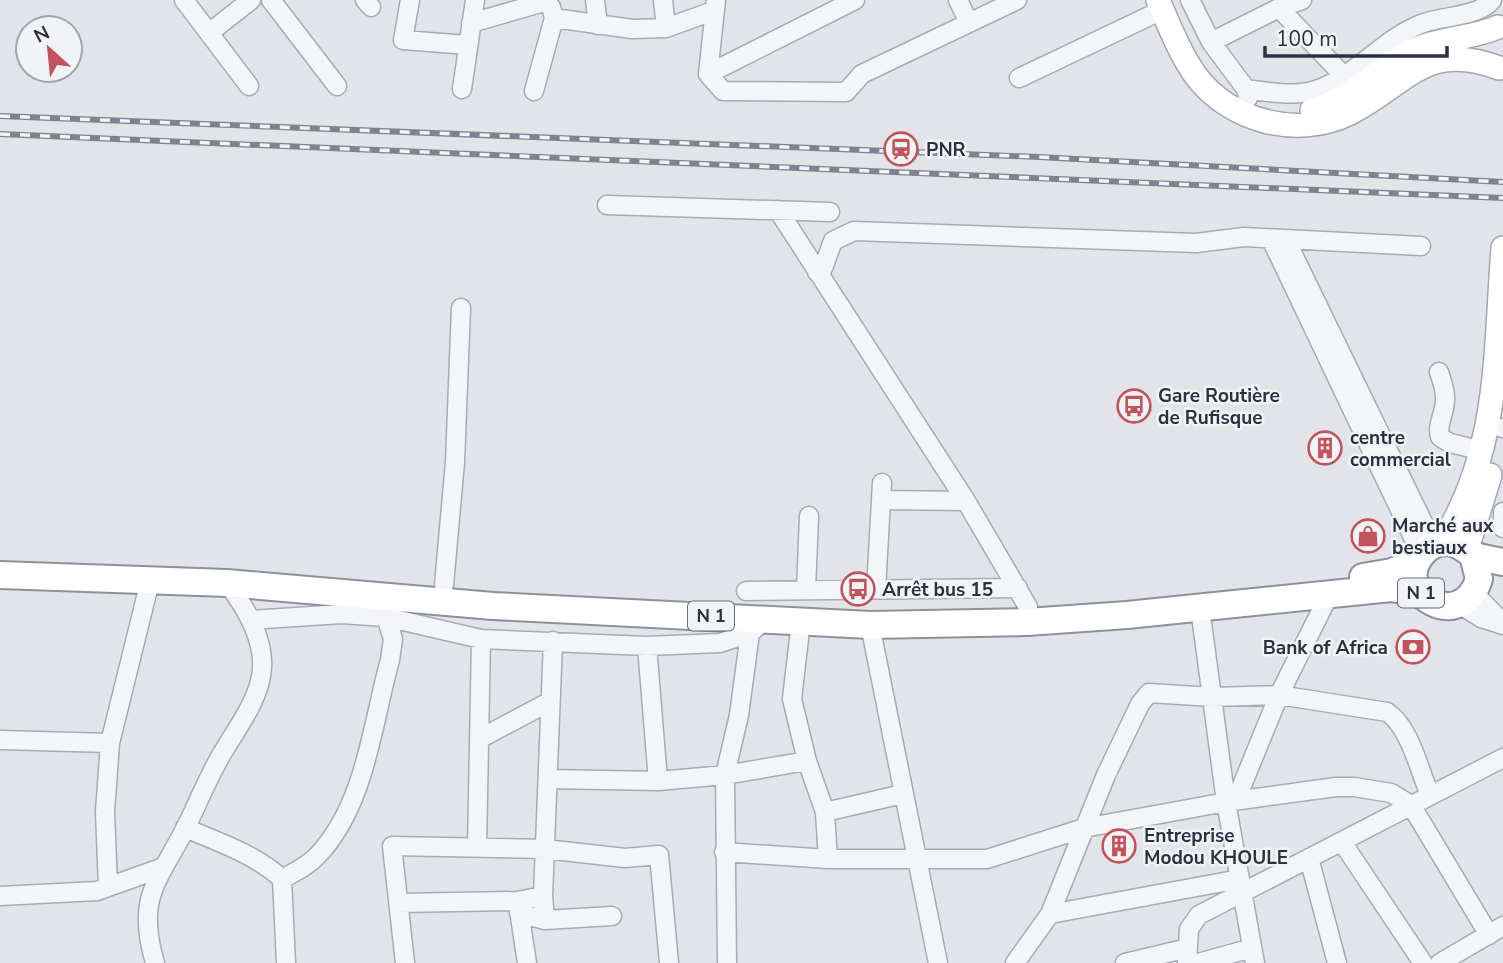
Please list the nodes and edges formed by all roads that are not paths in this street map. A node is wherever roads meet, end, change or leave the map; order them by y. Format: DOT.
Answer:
graph roads {
  1 [pos="184,0"];
  2 [pos="251,0"];
  3 [pos="271,0"];
  4 [pos="410,0"];
  5 [pos="475,0"];
  6 [pos="595,0"];
  7 [pos="663,0"];
  8 [pos="855,0"];
  9 [pos="958,0"];
  10 [pos="1017,0"];
  11 [pos="1189,0"];
  12 [pos="1302,0"];
  13 [pos="1492,0"];
  14 [pos="1164,3"];
  15 [pos="715,6"];
  16 [pos="1279,8"];
  17 [pos="554,18"];
  18 [pos="968,21"];
  19 [pos="471,23"];
  20 [pos="598,25"];
  21 [pos="1500,25"];
  22 [pos="666,28"];
  23 [pos="209,33"];
  24 [pos="1211,42"];
  25 [pos="468,45"];
  26 [pos="1501,70"];
  27 [pos="708,74"];
  28 [pos="1343,75"];
  29 [pos="1019,78"];
  30 [pos="249,86"];
  31 [pos="337,86"];
  32 [pos="462,89"];
  33 [pos="534,91"];
  34 [pos="1247,95"];
  35 [pos="607,205"];
  36 [pos="778,210"];
  37 [pos="830,212"];
  38 [pos="1278,239"];
  39 [pos="1421,246"];
  40 [pos="1503,247"];
  41 [pos="817,272"];
  42 [pos="461,308"];
  43 [pos="1439,372"];
  44 [pos="1503,427"];
  45 [pos="1483,451"];
  46 [pos="966,501"];
  47 [pos="1503,512"];
  48 [pos="809,516"];
  49 [pos="1503,528"];
  50 [pos="1442,551"];
  51 [pos="0,558"];
  52 [pos="1503,562"];
  53 [pos="0,575"];
  54 [pos="150,581"];
  55 [pos="1503,581"];
  56 [pos="227,583"];
  57 [pos="444,585"];
  58 [pos="877,589"];
  59 [pos="806,590"];
  60 [pos="746,591"];
  61 [pos="1420,593"];
  62 [pos="1470,595"];
  63 [pos="1329,596"];
  64 [pos="1023,597"];
  65 [pos="1200,608"];
  66 [pos="386,617"];
  67 [pos="251,620"];
  68 [pos="801,621"];
  69 [pos="1503,624"];
  70 [pos="870,625"];
  71 [pos="758,626"];
  72 [pos="481,639"];
  73 [pos="553,640"];
  74 [pos="648,646"];
  75 [pos="1279,695"];
  76 [pos="1212,697"];
  77 [pos="549,702"];
  78 [pos="481,738"];
  79 [pos="0,740"];
  80 [pos="110,743"];
  81 [pos="1503,758"];
  82 [pos="807,761"];
  83 [pos="725,775"];
  84 [pos="548,779"];
  85 [pos="658,781"];
  86 [pos="902,794"];
  87 [pos="1430,795"];
  88 [pos="1231,801"];
  89 [pos="1411,805"];
  90 [pos="825,812"];
  91 [pos="185,828"];
  92 [pos="1084,828"];
  93 [pos="1342,842"];
  94 [pos="477,848"];
  95 [pos="545,849"];
  96 [pos="724,852"];
  97 [pos="1309,858"];
  98 [pos="828,859"];
  99 [pos="916,859"];
  100 [pos="161,867"];
  101 [pos="282,880"];
  102 [pos="1241,885"];
  103 [pos="108,887"];
  104 [pos="0,896"];
  105 [pos="543,896"];
  106 [pos="399,903"];
  107 [pos="518,907"];
  108 [pos="1051,914"];
  109 [pos="612,916"];
  110 [pos="545,920"];
  111 [pos="1496,930"];
  112 [pos="1254,955"];
  113 [pos="1191,958"];
  114 [pos="1019,962"];
  115 [pos="155,963"];
  116 [pos="286,963"];
  117 [pos="405,963"];
  118 [pos="527,963"];
  119 [pos="669,963"];
  120 [pos="727,963"];
  121 [pos="938,963"];
  122 [pos="1125,963"];
  123 [pos="1337,963"];
  124 [pos="1423,963"];
  125 [pos="1440,963"];
  1 -- 23 [label="street"];
  2 -- 23 [label="street"];
  3 -- 31 [label="street"];
  4 -- 25 [label="street"];
  5 -- 19 [label="street"];
  6 -- 20 [label="street"];
  7 -- 22 [label="street"];
  8 -- 27 [label="street"];
  9 -- 18 [label="street"];
  10 -- 18 [label="street"];
  11 -- 24 [label="street"];
  12 -- 16 [label="street"];
  13 -- 28 [label="street"];
  14 -- 26 [label="main road"];
  14 -- 29 [label="street"];
  14 -- 34 [label="main road"];
  15 -- 22 [label="street"];
  15 -- 27 [label="street"];
  16 -- 24 [label="street"];
  16 -- 28 [label="street"];
  17 -- 19 [label="street"];
  17 -- 20 [label="street"];
  17 -- 33 [label="street"];
  18 -- 27 [label="street"];
  19 -- 25 [label="street"];
  20 -- 22 [label="street"];
  21 -- 26 [label="main road"];
  21 -- 34 [label="main road"];
  23 -- 30 [label="street"];
  24 -- 34 [label="street"];
  25 -- 32 [label="street"];
  28 -- 34 [label="street"];
  35 -- 36 [label="street"];
  36 -- 37 [label="street"];
  36 -- 41 [label="street"];
  38 -- 39 [label="street"];
  38 -- 41 [label="street"];
  38 -- 50 [label="street"];
  40 -- 45 [label="main road"];
  41 -- 46 [label="street"];
  42 -- 57 [label="street"];
  43 -- 45 [label="street"];
  44 -- 50 [label="main road"];
  45 -- 50 [label="main road"];
  46 -- 58 [label="street"];
  46 -- 64 [label="street"];
  47 -- 49 [label="street"];
  48 -- 59 [label="street"];
  50 -- 52 [label="highway"];
  50 -- 61 [label="highway, N 1"];
  50 -- 62 [label="highway"];
  50 -- 64 [label="highway, N 1"];
  51 -- 57 [label="highway, N 1"];
  53 -- 54 [label="highway, N 1"];
  54 -- 56 [label="highway, N 1"];
  54 -- 80 [label="street"];
  55 -- 62 [label="highway, N 1"];
  56 -- 67 [label="street"];
  56 -- 71 [label="highway, N 1"];
  57 -- 64 [label="highway, N 1"];
  58 -- 59 [label="street"];
  58 -- 64 [label="street"];
  59 -- 60 [label="street"];
  61 -- 62 [label="highway, N 1"];
  61 -- 63 [label="highway, N 1"];
  62 -- 69 [label="street"];
  63 -- 65 [label="highway, N 1"];
  63 -- 75 [label="street"];
  65 -- 70 [label="highway, N 1"];
  65 -- 76 [label="street"];
  66 -- 67 [label="street"];
  66 -- 72 [label="street"];
  66 -- 101 [label="street"];
  67 -- 91 [label="street"];
  68 -- 70 [label="highway, N 1"];
  68 -- 71 [label="highway, N 1"];
  68 -- 82 [label="street"];
  70 -- 86 [label="street"];
  71 -- 74 [label="street"];
  71 -- 83 [label="street"];
  72 -- 73 [label="street"];
  72 -- 78 [label="street"];
  73 -- 74 [label="street"];
  73 -- 77 [label="street"];
  74 -- 85 [label="street"];
  75 -- 76 [label="street"];
  75 -- 87 [label="street"];
  75 -- 88 [label="street"];
  76 -- 88 [label="street"];
  76 -- 92 [label="street"];
  77 -- 78 [label="street"];
  77 -- 84 [label="street"];
  78 -- 94 [label="street"];
  79 -- 80 [label="street"];
  80 -- 103 [label="street"];
  81 -- 87 [label="street"];
  82 -- 83 [label="street"];
  82 -- 90 [label="street"];
  83 -- 85 [label="street"];
  83 -- 96 [label="street"];
  84 -- 85 [label="street"];
  84 -- 95 [label="street"];
  86 -- 90 [label="street"];
  86 -- 99 [label="street"];
  87 -- 89 [label="street"];
  88 -- 89 [label="street"];
  88 -- 92 [label="street"];
  88 -- 102 [label="street"];
  89 -- 93 [label="street"];
  89 -- 111 [label="street"];
  90 -- 98 [label="street"];
  91 -- 100 [label="street"];
  91 -- 101 [label="street"];
  92 -- 99 [label="street"];
  92 -- 108 [label="street"];
  93 -- 97 [label="street"];
  93 -- 124 [label="street"];
  94 -- 95 [label="street"];
  94 -- 106 [label="street"];
  95 -- 105 [label="street"];
  95 -- 119 [label="street"];
  96 -- 98 [label="street"];
  96 -- 120 [label="street"];
  97 -- 102 [label="street"];
  97 -- 123 [label="street"];
  98 -- 99 [label="street"];
  99 -- 121 [label="street"];
  100 -- 103 [label="street"];
  100 -- 115 [label="street"];
  101 -- 116 [label="street"];
  102 -- 108 [label="street"];
  102 -- 112 [label="street"];
  102 -- 113 [label="street"];
  103 -- 104 [label="street"];
  105 -- 107 [label="street"];
  105 -- 110 [label="street"];
  106 -- 107 [label="street"];
  106 -- 117 [label="street"];
  107 -- 110 [label="street"];
  107 -- 118 [label="street"];
  108 -- 114 [label="street"];
  109 -- 110 [label="street"];
  111 -- 125 [label="street"];
  112 -- 113 [label="street"];
  113 -- 122 [label="street"];
}
